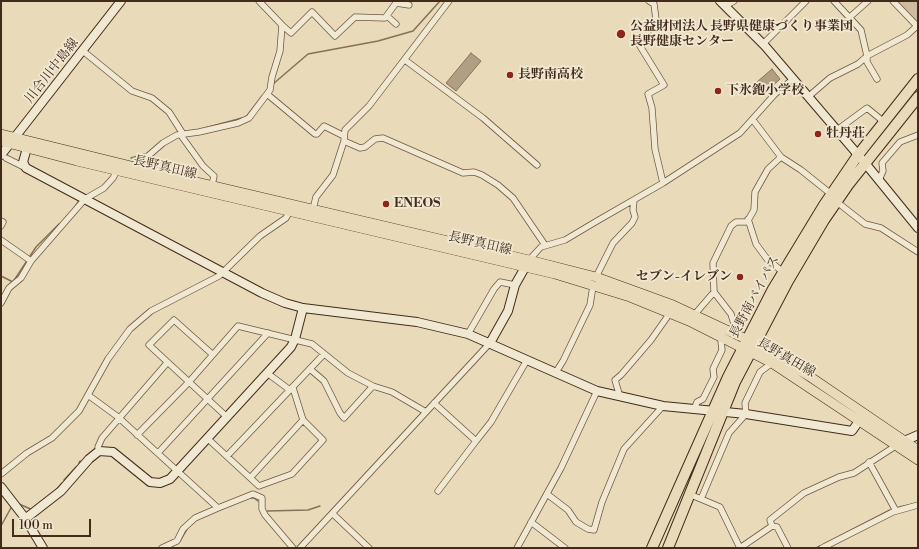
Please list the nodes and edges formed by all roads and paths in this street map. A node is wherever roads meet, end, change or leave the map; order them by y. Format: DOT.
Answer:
graph roads {
  1 [pos="120,1"];
  2 [pos="259,1"];
  3 [pos="449,1"];
  4 [pos="649,1"];
  5 [pos="734,1"];
  6 [pos="797,1"];
  7 [pos="806,1"];
  8 [pos="834,1"];
  9 [pos="868,1"];
  10 [pos="893,1"];
  11 [pos="723,4"];
  12 [pos="409,5"];
  13 [pos="799,9"];
  14 [pos="387,16"];
  15 [pos="850,17"];
  16 [pos="396,24"];
  17 [pos="282,25"];
  18 [pos="763,44"];
  19 [pos="83,51"];
  20 [pos="867,56"];
  21 [pos="405,60"];
  22 [pos="793,78"];
  23 [pos="878,79"];
  24 [pos="918,79"];
  25 [pos="267,94"];
  26 [pos="808,96"];
  27 [pos="918,97"];
  28 [pos="753,120"];
  29 [pos="884,122"];
  30 [pos="837,130"];
  31 [pos="1,134"];
  32 [pos="182,134"];
  33 [pos="918,135"];
  34 [pos="344,139"];
  35 [pos="1,141"];
  36 [pos="13,141"];
  37 [pos="27,148"];
  38 [pos="858,155"];
  39 [pos="3,157"];
  40 [pos="781,157"];
  41 [pos="865,163"];
  42 [pos="537,165"];
  43 [pos="134,167"];
  44 [pos="26,168"];
  45 [pos="117,170"];
  46 [pos="878,180"];
  47 [pos="663,183"];
  48 [pos="212,185"];
  49 [pos="834,198"];
  50 [pos="86,199"];
  51 [pos="634,200"];
  52 [pos="313,209"];
  53 [pos="290,211"];
  54 [pos="748,219"];
  55 [pos="1,221"];
  56 [pos="1,226"];
  57 [pos="918,228"];
  58 [pos="1,240"];
  59 [pos="544,245"];
  60 [pos="918,252"];
  61 [pos="29,259"];
  62 [pos="529,260"];
  63 [pos="524,268"];
  64 [pos="782,272"];
  65 [pos="223,273"];
  66 [pos="594,281"];
  67 [pos="516,285"];
  68 [pos="714,292"];
  69 [pos="1,303"];
  70 [pos="303,308"];
  71 [pos="670,312"];
  72 [pos="695,314"];
  73 [pos="733,327"];
  74 [pos="268,333"];
  75 [pos="468,334"];
  76 [pos="722,337"];
  77 [pos="295,339"];
  78 [pos="490,343"];
  79 [pos="748,346"];
  80 [pos="212,354"];
  81 [pos="324,354"];
  82 [pos="527,360"];
  83 [pos="167,363"];
  84 [pos="772,363"];
  85 [pos="310,369"];
  86 [pos="556,372"];
  87 [pos="267,373"];
  88 [pos="189,382"];
  89 [pos="374,386"];
  90 [pos="292,389"];
  91 [pos="597,391"];
  92 [pos="88,395"];
  93 [pos="620,398"];
  94 [pos="206,399"];
  95 [pos="434,403"];
  96 [pos="663,406"];
  97 [pos="694,410"];
  98 [pos="426,412"];
  99 [pos="712,412"];
  100 [pos="723,412"];
  101 [pos="746,414"];
  102 [pos="118,417"];
  103 [pos="227,417"];
  104 [pos="303,420"];
  105 [pos="859,421"];
  106 [pos="137,435"];
  107 [pos="918,435"];
  108 [pos="207,438"];
  109 [pos="476,441"];
  110 [pos="900,443"];
  111 [pos="918,450"];
  112 [pos="99,451"];
  113 [pos="158,453"];
  114 [pos="227,456"];
  115 [pos="918,460"];
  116 [pos="870,462"];
  117 [pos="178,472"];
  118 [pos="1,474"];
  119 [pos="251,477"];
  120 [pos="1,487"];
  121 [pos="438,491"];
  122 [pos="547,494"];
  123 [pos="689,494"];
  124 [pos="701,499"];
  125 [pos="918,505"];
  126 [pos="218,508"];
  127 [pos="896,511"];
  128 [pos="332,514"];
  129 [pos="25,519"];
  130 [pos="531,522"];
  131 [pos="772,526"];
  132 [pos="43,548"];
  133 [pos="162,548"];
  134 [pos="293,548"];
  135 [pos="300,548"];
  136 [pos="369,548"];
  137 [pos="516,548"];
  138 [pos="564,548"];
  139 [pos="652,548"];
  140 [pos="668,548"];
  141 [pos="740,548"];
  142 [pos="788,548"];
  143 [pos="822,548"];
  1 -- 19 [label="street, 川合川中島線"];
  2 -- 17 [label="street"];
  3 -- 21 [label="street"];
  4 -- 47 [label="street"];
  5 -- 11 [label="street"];
  6 -- 13 [label="street"];
  7 -- 13 [label="street"];
  8 -- 15 [label="street"];
  9 -- 15 [label="street"];
  10 -- 20 [label="street"];
  11 -- 18 [label="street"];
  12 -- 14 [label="street"];
  13 -- 18 [label="street"];
  14 -- 16 [label="street"];
  14 -- 17 [label="street"];
  15 -- 20 [label="street"];
  17 -- 25 [label="street"];
  18 -- 22 [label="street"];
  19 -- 32 [label="street"];
  19 -- 36 [label="street, 川合川中島線"];
  20 -- 23 [label="street"];
  20 -- 26 [label="street"];
  21 -- 34 [label="street"];
  21 -- 42 [label="street"];
  22 -- 26 [label="street"];
  22 -- 28 [label="street"];
  24 -- 29 [label="highway, 長野南バイパス"];
  25 -- 32 [label="street"];
  25 -- 34 [label="street"];
  26 -- 30 [label="street"];
  27 -- 41 [label="highway, 長野南バイパス"];
  28 -- 40 [label="street"];
  28 -- 47 [label="street"];
  29 -- 30 [label="street"];
  29 -- 38 [label="highway, 長野南バイパス"];
  30 -- 38 [label="street"];
  31 -- 36 [label="main road, 長野真田線"];
  32 -- 43 [label="street"];
  32 -- 48 [label="street"];
  33 -- 46 [label="street"];
  34 -- 52 [label="street"];
  34 -- 59 [label="street"];
  35 -- 36 [label="main road, 長野真田線"];
  36 -- 37 [label="main road, 長野真田線"];
  36 -- 39 [label="street, 川合川中島線"];
  36 -- 43 [label="main road, 長野真田線"];
  37 -- 44 [label="street"];
  37 -- 45 [label="main road, 長野真田線"];
  38 -- 41 [label="street"];
  38 -- 49 [label="highway, 長野南バイパス"];
  39 -- 44 [label="street"];
  40 -- 49 [label="street"];
  40 -- 54 [label="street"];
  41 -- 46 [label="street"];
  41 -- 49 [label="highway, 長野南バイパス"];
  43 -- 48 [label="main road, 長野真田線"];
  44 -- 50 [label="street"];
  45 -- 50 [label="street"];
  45 -- 53 [label="main road, 長野真田線"];
  46 -- 57 [label="street"];
  47 -- 51 [label="street"];
  48 -- 52 [label="main road, 長野真田線"];
  49 -- 60 [label="street"];
  49 -- 64 [label="highway, 長野南バイパス"];
  49 -- 79 [label="highway, 長野南バイパス"];
  50 -- 61 [label="street"];
  50 -- 65 [label="street"];
  51 -- 59 [label="street"];
  51 -- 66 [label="street"];
  52 -- 62 [label="main road, 長野真田線"];
  53 -- 63 [label="main road, 長野真田線"];
  53 -- 65 [label="street"];
  54 -- 64 [label="street"];
  54 -- 68 [label="street"];
  55 -- 56 [label="street"];
  58 -- 61 [label="street"];
  59 -- 62 [label="street"];
  61 -- 69 [label="street"];
  62 -- 63 [label="street"];
  62 -- 66 [label="main road, 長野真田線"];
  63 -- 66 [label="main road, 長野真田線"];
  63 -- 67 [label="street"];
  64 -- 79 [label="highway, 長野南バイパス"];
  65 -- 70 [label="street"];
  65 -- 92 [label="street"];
  66 -- 71 [label="main road, 長野真田線"];
  66 -- 72 [label="main road, 長野真田線"];
  66 -- 86 [label="street"];
  67 -- 75 [label="street"];
  67 -- 78 [label="street"];
  68 -- 72 [label="street"];
  68 -- 73 [label="street"];
  70 -- 75 [label="street"];
  70 -- 77 [label="street"];
  71 -- 76 [label="main road, 長野真田線"];
  71 -- 93 [label="street"];
  72 -- 79 [label="main road, 長野真田線"];
  74 -- 77 [label="street"];
  74 -- 80 [label="street"];
  74 -- 94 [label="street"];
  75 -- 78 [label="street"];
  76 -- 79 [label="main road, 長野真田線"];
  76 -- 97 [label="street"];
  77 -- 81 [label="street"];
  77 -- 87 [label="street"];
  78 -- 82 [label="street"];
  78 -- 95 [label="street"];
  79 -- 84 [label="main road, 長野真田線"];
  79 -- 99 [label="highway, 長野南バイパス"];
  79 -- 100 [label="highway, 長野南バイパス"];
  79 -- 110 [label="main road, 長野真田線"];
  80 -- 83 [label="street"];
  80 -- 88 [label="street"];
  81 -- 85 [label="street"];
  81 -- 89 [label="street"];
  82 -- 86 [label="street"];
  82 -- 109 [label="street"];
  83 -- 88 [label="street"];
  83 -- 102 [label="street"];
  84 -- 101 [label="street"];
  84 -- 105 [label="main road, 長野真田線"];
  85 -- 89 [label="street"];
  85 -- 90 [label="street"];
  86 -- 91 [label="street"];
  87 -- 90 [label="street"];
  87 -- 103 [label="street"];
  88 -- 94 [label="street"];
  88 -- 106 [label="street"];
  89 -- 98 [label="street"];
  90 -- 104 [label="street"];
  90 -- 114 [label="street"];
  91 -- 93 [label="street"];
  91 -- 122 [label="street"];
  92 -- 102 [label="street"];
  92 -- 118 [label="street"];
  93 -- 96 [label="street"];
  94 -- 103 [label="street"];
  94 -- 113 [label="street"];
  95 -- 98 [label="street"];
  95 -- 109 [label="street"];
  96 -- 97 [label="street"];
  96 -- 122 [label="street"];
  97 -- 99 [label="street"];
  98 -- 128 [label="street"];
  99 -- 100 [label="street"];
  99 -- 139 [label="highway, 長野南バイパス"];
  100 -- 101 [label="street"];
  100 -- 123 [label="highway, 長野南バイパス"];
  101 -- 105 [label="street"];
  101 -- 124 [label="street"];
  102 -- 106 [label="street"];
  102 -- 112 [label="street"];
  103 -- 108 [label="street"];
  104 -- 119 [label="street"];
  104 -- 119 [label="street"];
  105 -- 110 [label="main road, 長野真田線"];
  106 -- 113 [label="street"];
  107 -- 110 [label="street"];
  108 -- 114 [label="street"];
  108 -- 117 [label="street"];
  109 -- 121 [label="street"];
  110 -- 111 [label="main road, 長野真田線"];
  110 -- 115 [label="main road, 長野真田線"];
  110 -- 116 [label="street"];
  112 -- 117 [label="street"];
  112 -- 129 [label="street"];
  113 -- 117 [label="street"];
  114 -- 119 [label="street"];
  116 -- 127 [label="street"];
  116 -- 131 [label="street"];
  117 -- 126 [label="street"];
  120 -- 129 [label="street"];
  122 -- 130 [label="street"];
  123 -- 124 [label="street"];
  123 -- 140 [label="highway, 長野南バイパス"];
  124 -- 141 [label="street"];
  125 -- 127 [label="street"];
  126 -- 133 [label="street"];
  126 -- 134 [label="street"];
  127 -- 143 [label="street"];
  128 -- 135 [label="street"];
  128 -- 136 [label="street"];
  129 -- 132 [label="street"];
  130 -- 137 [label="street"];
  130 -- 138 [label="street"];
  131 -- 141 [label="street"];
  131 -- 142 [label="street"];
}
